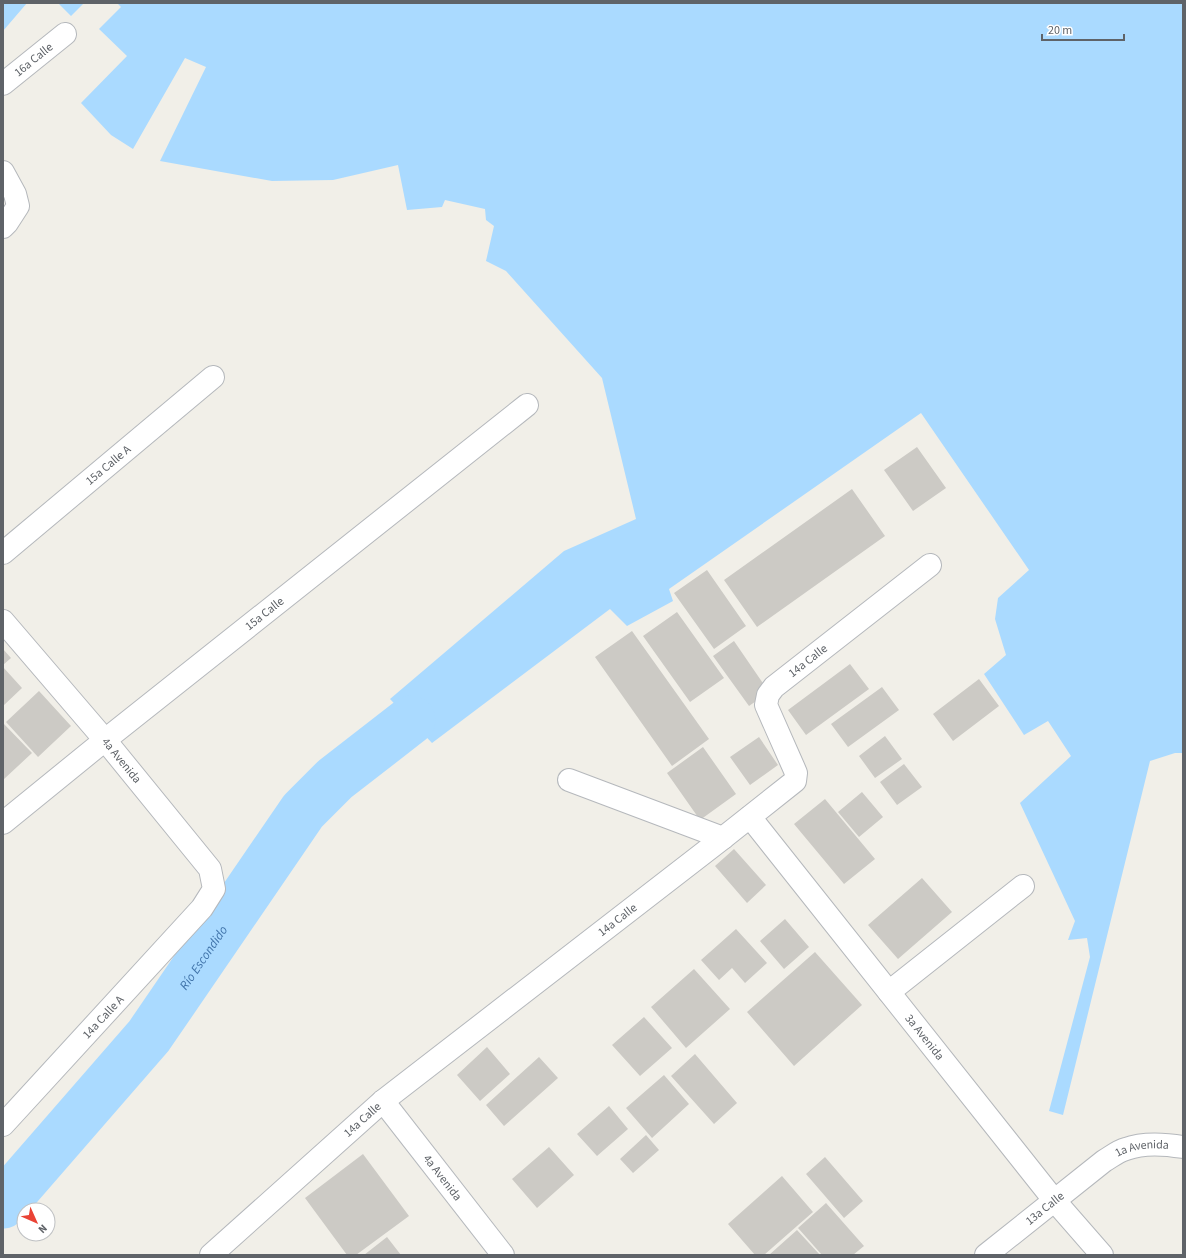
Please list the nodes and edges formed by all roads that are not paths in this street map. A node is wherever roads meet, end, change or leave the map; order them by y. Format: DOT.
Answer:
graph roads {
  1 [pos="64,34"];
  2 [pos="3,84"];
  3 [pos="3,172"];
  4 [pos="3,227"];
  5 [pos="213,377"];
  6 [pos="527,405"];
  7 [pos="3,553"];
  8 [pos="930,565"];
  9 [pos="3,621"];
  10 [pos="105,740"];
  11 [pos="569,780"];
  12 [pos="750,817"];
  13 [pos="3,823"];
  14 [pos="723,838"];
  15 [pos="1023,886"];
  16 [pos="202,908"];
  17 [pos="889,992"];
  18 [pos="383,1100"];
  19 [pos="3,1125"];
  20 [pos="1183,1145"];
  21 [pos="1104,1161"];
  22 [pos="1054,1200"];
  23 [pos="211,1255"];
  24 [pos="503,1255"];
  25 [pos="986,1255"];
  26 [pos="1102,1255"];
  1 -- 2 [label="street, 16a Calle"];
  3 -- 4 [label="street"];
  5 -- 7 [label="street, 15a Calle A"];
  6 -- 10 [label="street, 15a Calle"];
  8 -- 12 [label="street, 14a Calle"];
  9 -- 10 [label="street, 4a Avenida"];
  10 -- 13 [label="street, 15a Calle"];
  10 -- 16 [label="street, 4a Avenida"];
  11 -- 14 [label="street"];
  12 -- 14 [label="street, 14a Calle"];
  12 -- 17 [label="street, 3a Avenida"];
  14 -- 18 [label="street, 14a Calle"];
  15 -- 17 [label="street"];
  16 -- 19 [label="street, 14a Calle A"];
  17 -- 22 [label="street, 3a Avenida"];
  18 -- 23 [label="street, 14a Calle"];
  18 -- 24 [label="street, 4a Avenida"];
  20 -- 21 [label="street, 1a Avenida"];
  21 -- 22 [label="street, 13a Calle"];
  22 -- 25 [label="street, 13a Calle"];
  22 -- 26 [label="street, 3a Avenida"];
}
